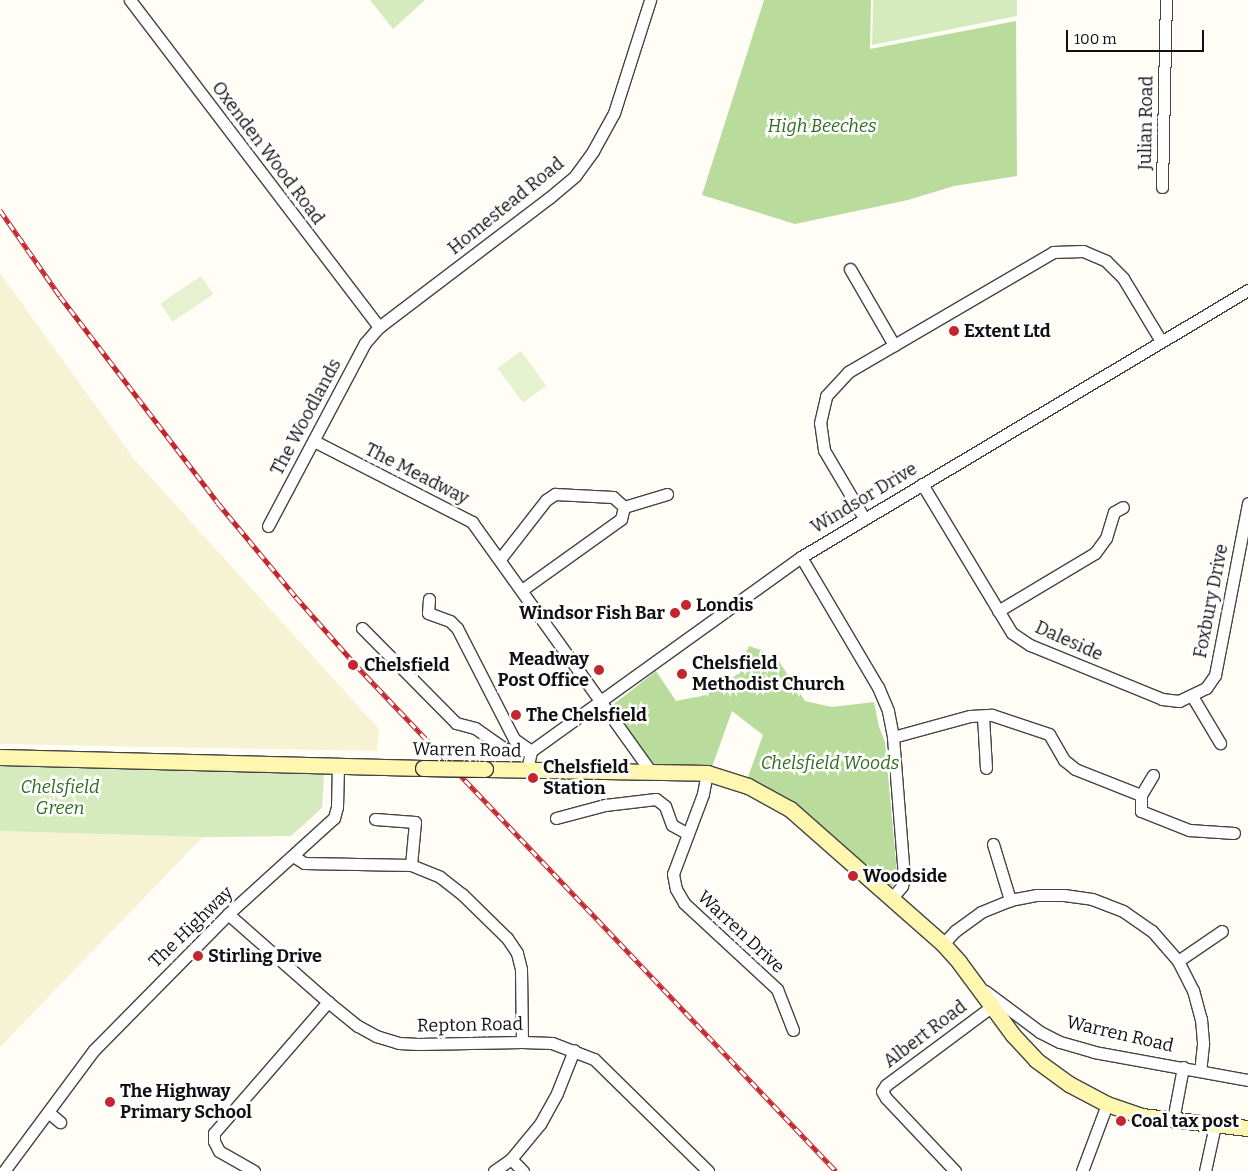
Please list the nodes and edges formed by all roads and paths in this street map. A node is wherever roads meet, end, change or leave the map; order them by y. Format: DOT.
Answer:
graph roads {
  1 [pos="130,0"];
  2 [pos="650,0"];
  3 [pos="1166,0"];
  4 [pos="1162,187"];
  5 [pos="850,269"];
  6 [pos="1248,290"];
  7 [pos="379,327"];
  8 [pos="1161,341"];
  9 [pos="894,345"];
  10 [pos="314,442"];
  11 [pos="922,484"];
  12 [pos="667,494"];
  13 [pos="1248,503"];
  14 [pos="624,507"];
  15 [pos="1123,507"];
  16 [pos="864,518"];
  17 [pos="268,526"];
  18 [pos="801,558"];
  19 [pos="500,559"];
  20 [pos="522,590"];
  21 [pos="429,599"];
  22 [pos="998,611"];
  23 [pos="362,628"];
  24 [pos="1192,696"];
  25 [pos="601,702"];
  26 [pos="983,716"];
  27 [pos="893,737"];
  28 [pos="1220,744"];
  29 [pos="531,751"];
  30 [pos="0,757"];
  31 [pos="338,765"];
  32 [pos="986,768"];
  33 [pos="527,770"];
  34 [pos="650,771"];
  35 [pos="707,773"];
  36 [pos="1153,775"];
  37 [pos="1141,795"];
  38 [pos="556,818"];
  39 [pos="375,819"];
  40 [pos="1229,830"];
  41 [pos="688,834"];
  42 [pos="993,844"];
  43 [pos="293,856"];
  44 [pos="411,865"];
  45 [pos="891,899"];
  46 [pos="1010,900"];
  47 [pos="228,914"];
  48 [pos="1222,932"];
  49 [pos="943,944"];
  50 [pos="1178,961"];
  51 [pos="976,984"];
  52 [pos="328,1002"];
  53 [pos="991,1007"];
  54 [pos="793,1030"];
  55 [pos="522,1042"];
  56 [pos="574,1050"];
  57 [pos="1183,1068"];
  58 [pos="1200,1071"];
  59 [pos="1248,1080"];
  60 [pos="1107,1104"];
  61 [pos="48,1112"];
  62 [pos="1172,1120"];
  63 [pos="60,1122"];
  64 [pos="1214,1125"];
  65 [pos="1248,1128"];
  66 [pos="511,1159"];
  67 [pos="4,1171"];
  68 [pos="254,1171"];
  69 [pos="494,1171"];
  70 [pos="523,1171"];
  71 [pos="708,1171"];
  72 [pos="955,1171"];
  73 [pos="1082,1171"];
  74 [pos="1205,1171"];
  1 -- 7 [label="street, Oxenden Wood Road"];
  2 -- 7 [label="street, Homestead Road"];
  3 -- 4 [label="street, Julian Road"];
  5 -- 9 [label="street"];
  6 -- 8 [label="street, Windsor Drive"];
  7 -- 10 [label="street, The Woodlands"];
  8 -- 9 [label="street"];
  8 -- 11 [label="street, Windsor Drive"];
  9 -- 16 [label="street"];
  10 -- 17 [label="street, The Woodlands"];
  10 -- 19 [label="street, The Meadway"];
  11 -- 16 [label="street, Windsor Drive"];
  11 -- 22 [label="street, Daleside"];
  12 -- 14 [label="street"];
  13 -- 24 [label="street, Foxbury Drive"];
  14 -- 19 [label="street"];
  14 -- 20 [label="street"];
  15 -- 22 [label="street"];
  16 -- 18 [label="street, Windsor Drive"];
  18 -- 25 [label="street, Windsor Drive"];
  18 -- 27 [label="street"];
  19 -- 20 [label="street, The Meadway"];
  20 -- 25 [label="street, The Meadway"];
  21 -- 29 [label="street"];
  22 -- 24 [label="street, Daleside"];
  23 -- 29 [label="street"];
  24 -- 28 [label="street"];
  25 -- 29 [label="street, Windsor Drive"];
  25 -- 34 [label="street, The Meadway"];
  26 -- 27 [label="street"];
  26 -- 32 [label="street"];
  26 -- 37 [label="street"];
  27 -- 45 [label="street"];
  29 -- 33 [label="street"];
  30 -- 31 [label="street, Warren Road"];
  31 -- 33 [label="street, Warren Road, bridge"];
  31 -- 43 [label="street, The Highway"];
  33 -- 34 [label="street, Warren Road"];
  34 -- 35 [label="street, Warren Road"];
  35 -- 41 [label="street, Warren Drive"];
  35 -- 45 [label="street, Warren Road"];
  36 -- 37 [label="street"];
  37 -- 40 [label="street"];
  38 -- 41 [label="street"];
  39 -- 44 [label="street"];
  41 -- 54 [label="street, Warren Drive"];
  42 -- 46 [label="street"];
  43 -- 44 [label="street"];
  43 -- 47 [label="street, The Highway"];
  44 -- 55 [label="street"];
  45 -- 49 [label="street, Warren Road"];
  46 -- 49 [label="street"];
  46 -- 50 [label="street"];
  47 -- 52 [label="street, Repton Road"];
  47 -- 61 [label="street, The Highway"];
  48 -- 50 [label="street"];
  49 -- 51 [label="street, Warren Road"];
  50 -- 58 [label="street"];
  51 -- 53 [label="street, Warren Road"];
  51 -- 57 [label="street, Warren Road"];
  52 -- 55 [label="street, Repton Road"];
  52 -- 68 [label="street"];
  53 -- 60 [label="street, Warren Road"];
  53 -- 72 [label="street, Albert Road"];
  55 -- 56 [label="street, Repton Road"];
  56 -- 66 [label="street"];
  56 -- 71 [label="street, Repton Road"];
  57 -- 58 [label="street, Warren Road"];
  57 -- 62 [label="street, Warren Road"];
  58 -- 59 [label="street, Warren Road"];
  60 -- 62 [label="street, Warren Road"];
  60 -- 73 [label="street"];
  61 -- 63 [label="street"];
  61 -- 67 [label="street, The Highway"];
  62 -- 64 [label="street, Warren Road"];
  64 -- 65 [label="street, Warren Road"];
  64 -- 74 [label="street"];
  66 -- 69 [label="street"];
  66 -- 70 [label="street"];
}
